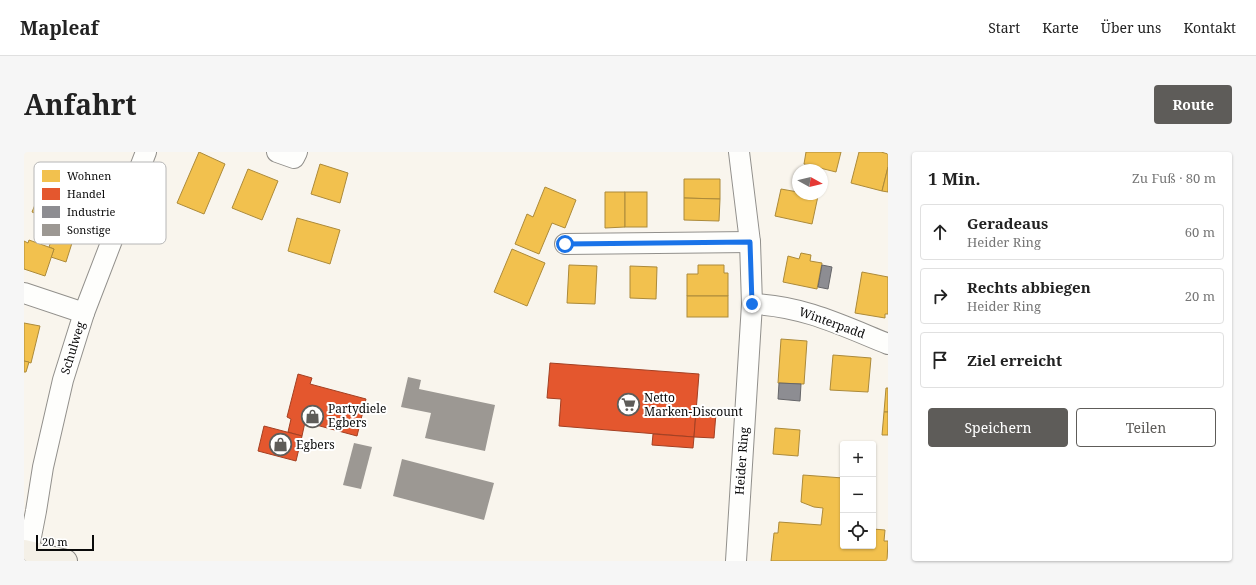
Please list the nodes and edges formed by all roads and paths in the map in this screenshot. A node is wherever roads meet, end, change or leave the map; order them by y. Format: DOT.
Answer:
graph roads {
  1 [pos="146,152"];
  2 [pos="277,152"];
  3 [pos="297,152"];
  4 [pos="739,152"];
  5 [pos="142,162"];
  6 [pos="750,242"];
  7 [pos="111,244"];
  8 [pos="565,244"];
  9 [pos="24,293"];
  10 [pos="752,304"];
  11 [pos="84,313"];
  12 [pos="888,344"];
  13 [pos="26,552"];
  14 [pos="66,561"];
  15 [pos="736,561"];
  1 -- 5 [label="street, Schulweg"];
  2 -- 3 [label="street"];
  4 -- 6 [label="street, Heider Ring"];
  6 -- 8 [label="street"];
  6 -- 10 [label="street, Heider Ring"];
  7 -- 11 [label="street, Schulweg"];
  9 -- 11 [label="street"];
  10 -- 12 [label="street, Winterpadd"];
  10 -- 15 [label="street, Heider Ring"];
  11 -- 13 [label="street, Schulweg"];
  13 -- 14 [label="street"];
}
